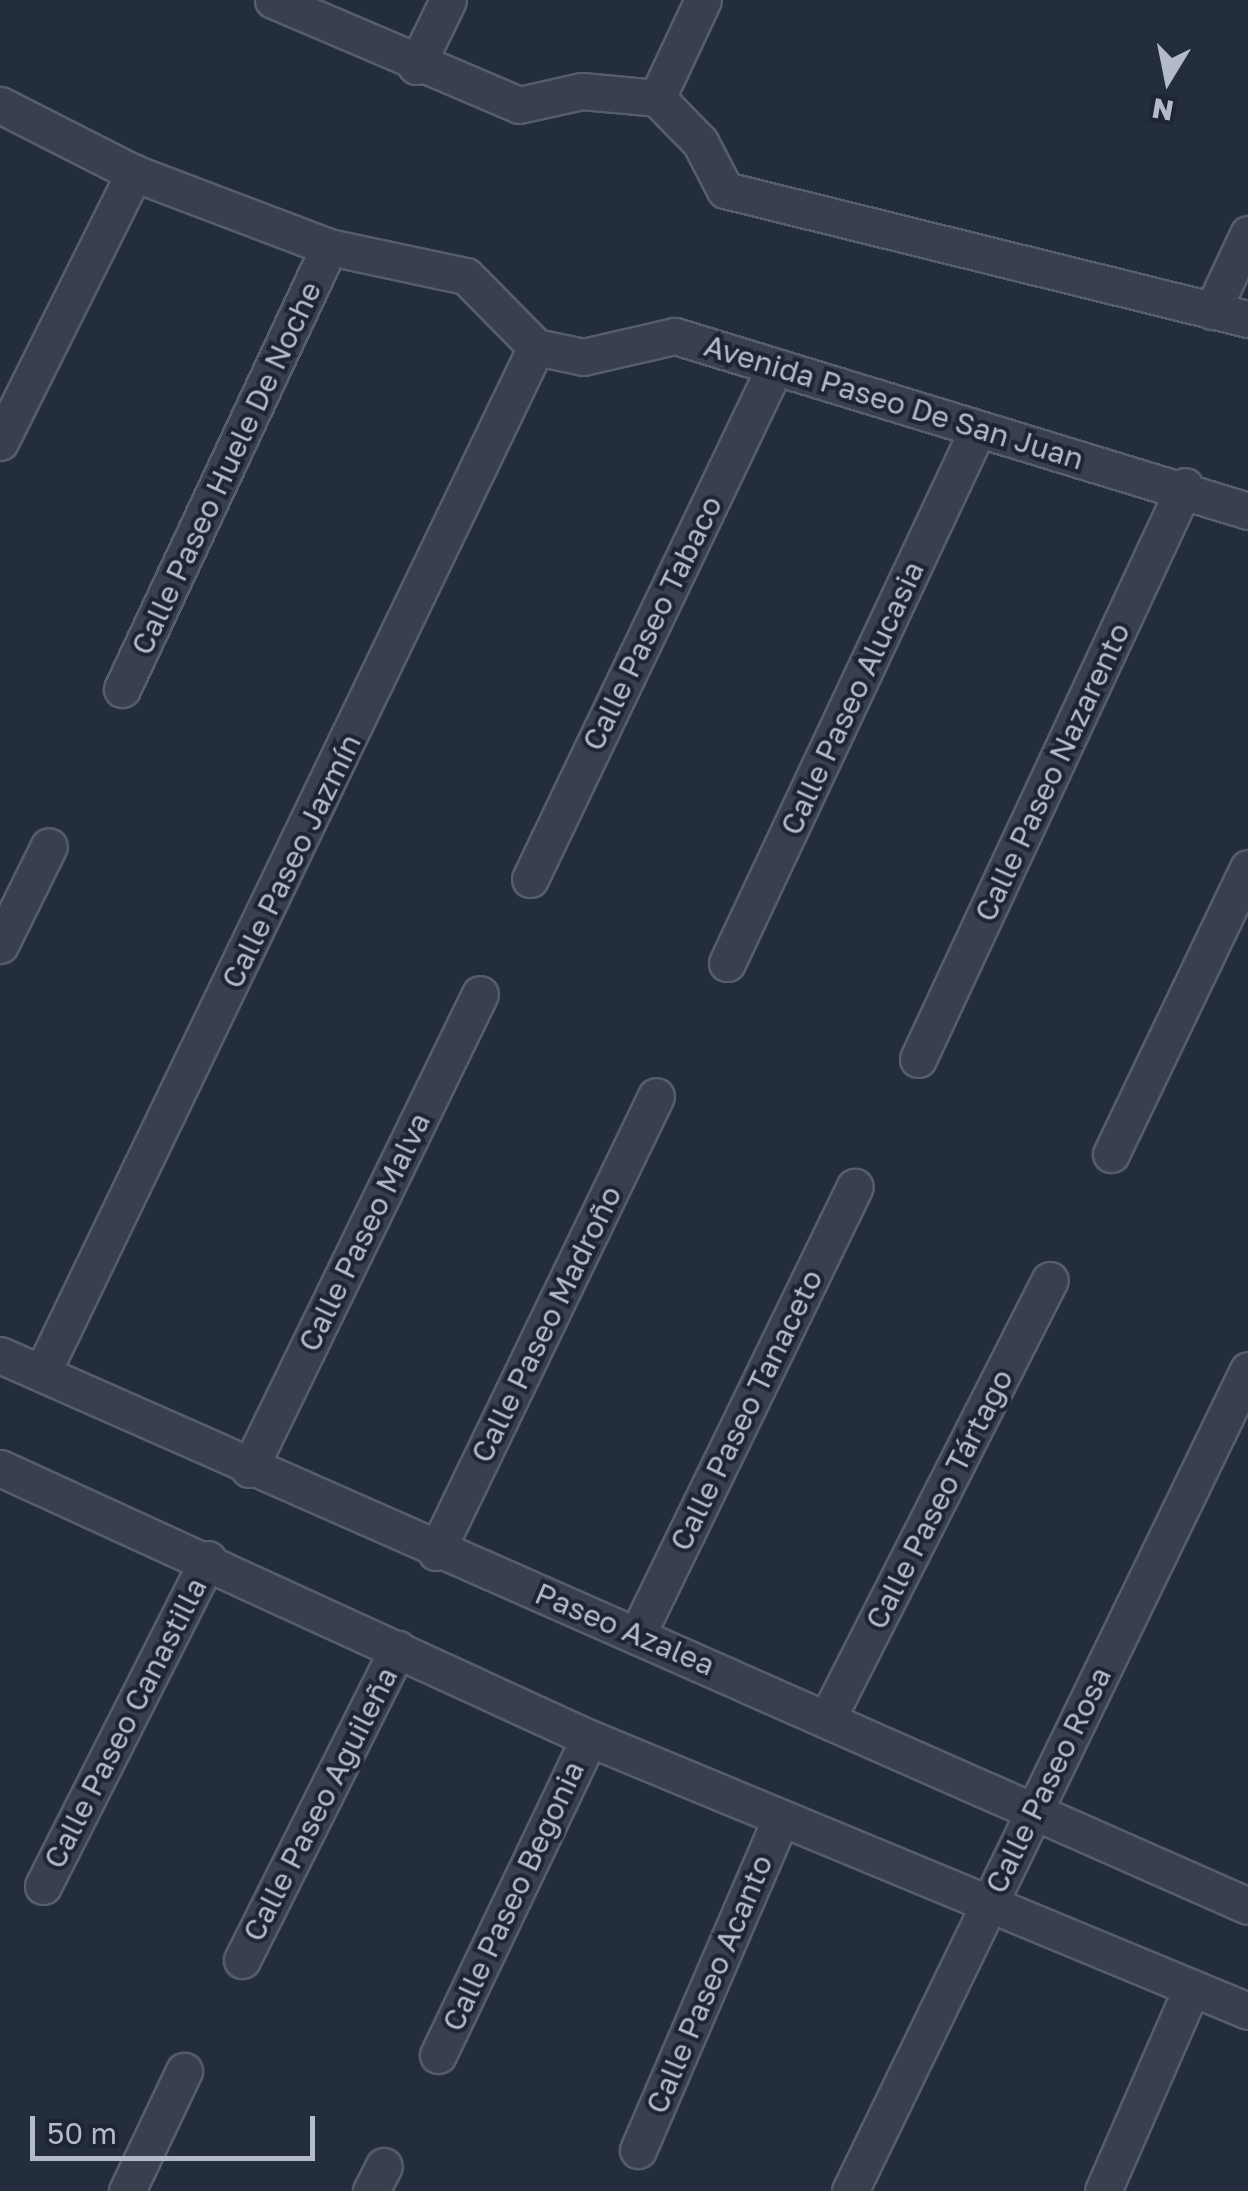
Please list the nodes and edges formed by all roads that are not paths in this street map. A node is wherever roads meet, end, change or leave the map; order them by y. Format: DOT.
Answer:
graph roads {
  1 [pos="273,0"];
  2 [pos="448,0"];
  3 [pos="703,0"];
  4 [pos="416,66"];
  5 [pos="657,98"];
  6 [pos="0,104"];
  7 [pos="134,174"];
  8 [pos="1248,234"];
  9 [pos="329,247"];
  10 [pos="1212,312"];
  11 [pos="1248,318"];
  12 [pos="536,347"];
  13 [pos="774,368"];
  14 [pos="976,433"];
  15 [pos="0,442"];
  16 [pos="1185,486"];
  17 [pos="1248,510"];
  18 [pos="122,689"];
  19 [pos="49,846"];
  20 [pos="1248,868"];
  21 [pos="530,879"];
  22 [pos="0,945"];
  23 [pos="727,963"];
  24 [pos="480,994"];
  25 [pos="918,1059"];
  26 [pos="656,1096"];
  27 [pos="1111,1154"];
  28 [pos="855,1187"];
  29 [pos="1050,1280"];
  30 [pos="0,1355"];
  31 [pos="1248,1370"];
  32 [pos="42,1374"];
  33 [pos="0,1468"];
  34 [pos="249,1469"];
  35 [pos="436,1552"];
  36 [pos="208,1559"];
  37 [pos="638,1633"];
  38 [pos="398,1648"];
  39 [pos="828,1717"];
  40 [pos="589,1738"];
  41 [pos="1031,1812"];
  42 [pos="781,1818"];
  43 [pos="42,1886"];
  44 [pos="1246,1900"];
  45 [pos="987,1908"];
  46 [pos="242,1960"];
  47 [pos="1192,1990"];
  48 [pos="1248,2011"];
  49 [pos="438,2054"];
  50 [pos="184,2071"];
  51 [pos="638,2150"];
  52 [pos="127,2191"];
  53 [pos="850,2191"];
  54 [pos="1103,2191"];
  1 -- 4 [label="street"];
  2 -- 4 [label="street"];
  3 -- 5 [label="street"];
  4 -- 5 [label="street"];
  5 -- 10 [label="street"];
  6 -- 7 [label="street"];
  7 -- 9 [label="street"];
  7 -- 15 [label="street"];
  8 -- 10 [label="street"];
  9 -- 12 [label="street"];
  9 -- 18 [label="street, Calle Paseo Huele De Noche"];
  10 -- 11 [label="street"];
  12 -- 13 [label="street, Avenida Paseo De San Juan"];
  12 -- 32 [label="street, Calle Paseo Jazmín"];
  13 -- 14 [label="street, Avenida Paseo De San Juan"];
  13 -- 21 [label="street, Calle Paseo Tabaco"];
  14 -- 16 [label="street, Avenida Paseo De San Juan"];
  14 -- 23 [label="street, Calle Paseo Alucasia"];
  16 -- 17 [label="street, Avenida Paseo De San Juan"];
  16 -- 25 [label="street, Calle Paseo Nazarento"];
  19 -- 22 [label="street"];
  20 -- 27 [label="street"];
  24 -- 34 [label="street, Calle Paseo Malva"];
  26 -- 35 [label="street, Calle Paseo Madroño"];
  28 -- 37 [label="street, Calle Paseo Tanaceto"];
  29 -- 39 [label="street, Calle Paseo Tártago"];
  30 -- 32 [label="street, Paseo Azalea"];
  31 -- 41 [label="street, Calle Paseo Rosa"];
  32 -- 34 [label="street, Paseo Azalea"];
  33 -- 36 [label="street"];
  34 -- 35 [label="street, Paseo Azalea"];
  35 -- 37 [label="street, Paseo Azalea"];
  36 -- 38 [label="street"];
  36 -- 43 [label="street, Calle Paseo Canastilla"];
  37 -- 39 [label="street, Paseo Azalea"];
  38 -- 40 [label="street"];
  38 -- 46 [label="street, Calle Paseo Aguileña"];
  39 -- 41 [label="street, Paseo Azalea"];
  40 -- 42 [label="street"];
  40 -- 49 [label="street, Calle Paseo Begonia"];
  41 -- 44 [label="street, Paseo Azalea"];
  41 -- 45 [label="street, Calle Paseo Rosa"];
  42 -- 45 [label="street"];
  42 -- 51 [label="street, Calle Paseo Acanto"];
  45 -- 47 [label="street"];
  45 -- 53 [label="street, Calle Paseo Rosa"];
  47 -- 48 [label="street"];
  47 -- 54 [label="street"];
  50 -- 52 [label="street"];
}
